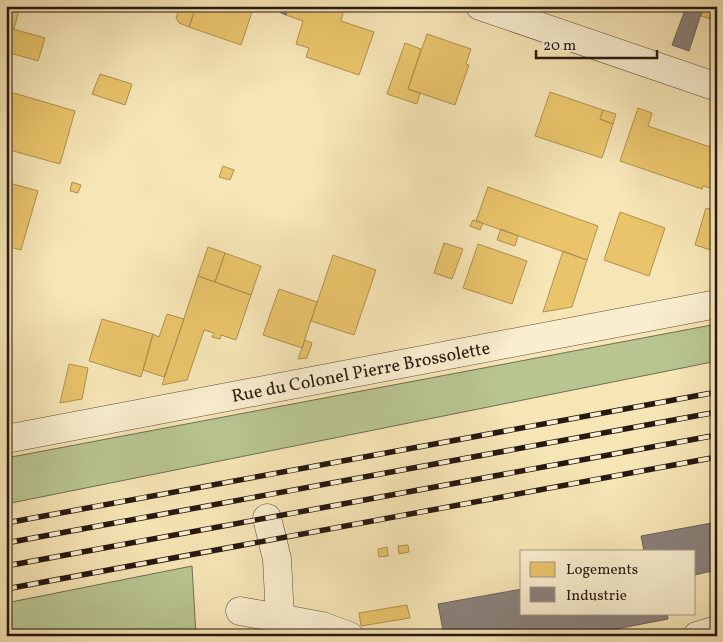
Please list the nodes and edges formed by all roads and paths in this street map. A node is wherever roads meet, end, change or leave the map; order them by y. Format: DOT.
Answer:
graph roads {
  1 [pos="480,6"];
  2 [pos="717,87"];
  3 [pos="717,304"];
  4 [pos="6,440"];
  5 [pos="267,518"];
  6 [pos="240,611"];
  7 [pos="280,618"];
  8 [pos="717,630"];
  9 [pos="349,636"];
  10 [pos="697,636"];
  1 -- 2 [label="street"];
  3 -- 4 [label="street, Rue du Colonel Pierre Brossolette"];
  5 -- 7 [label="street"];
  6 -- 7 [label="street"];
  7 -- 9 [label="street"];
  8 -- 10 [label="street"];
}
